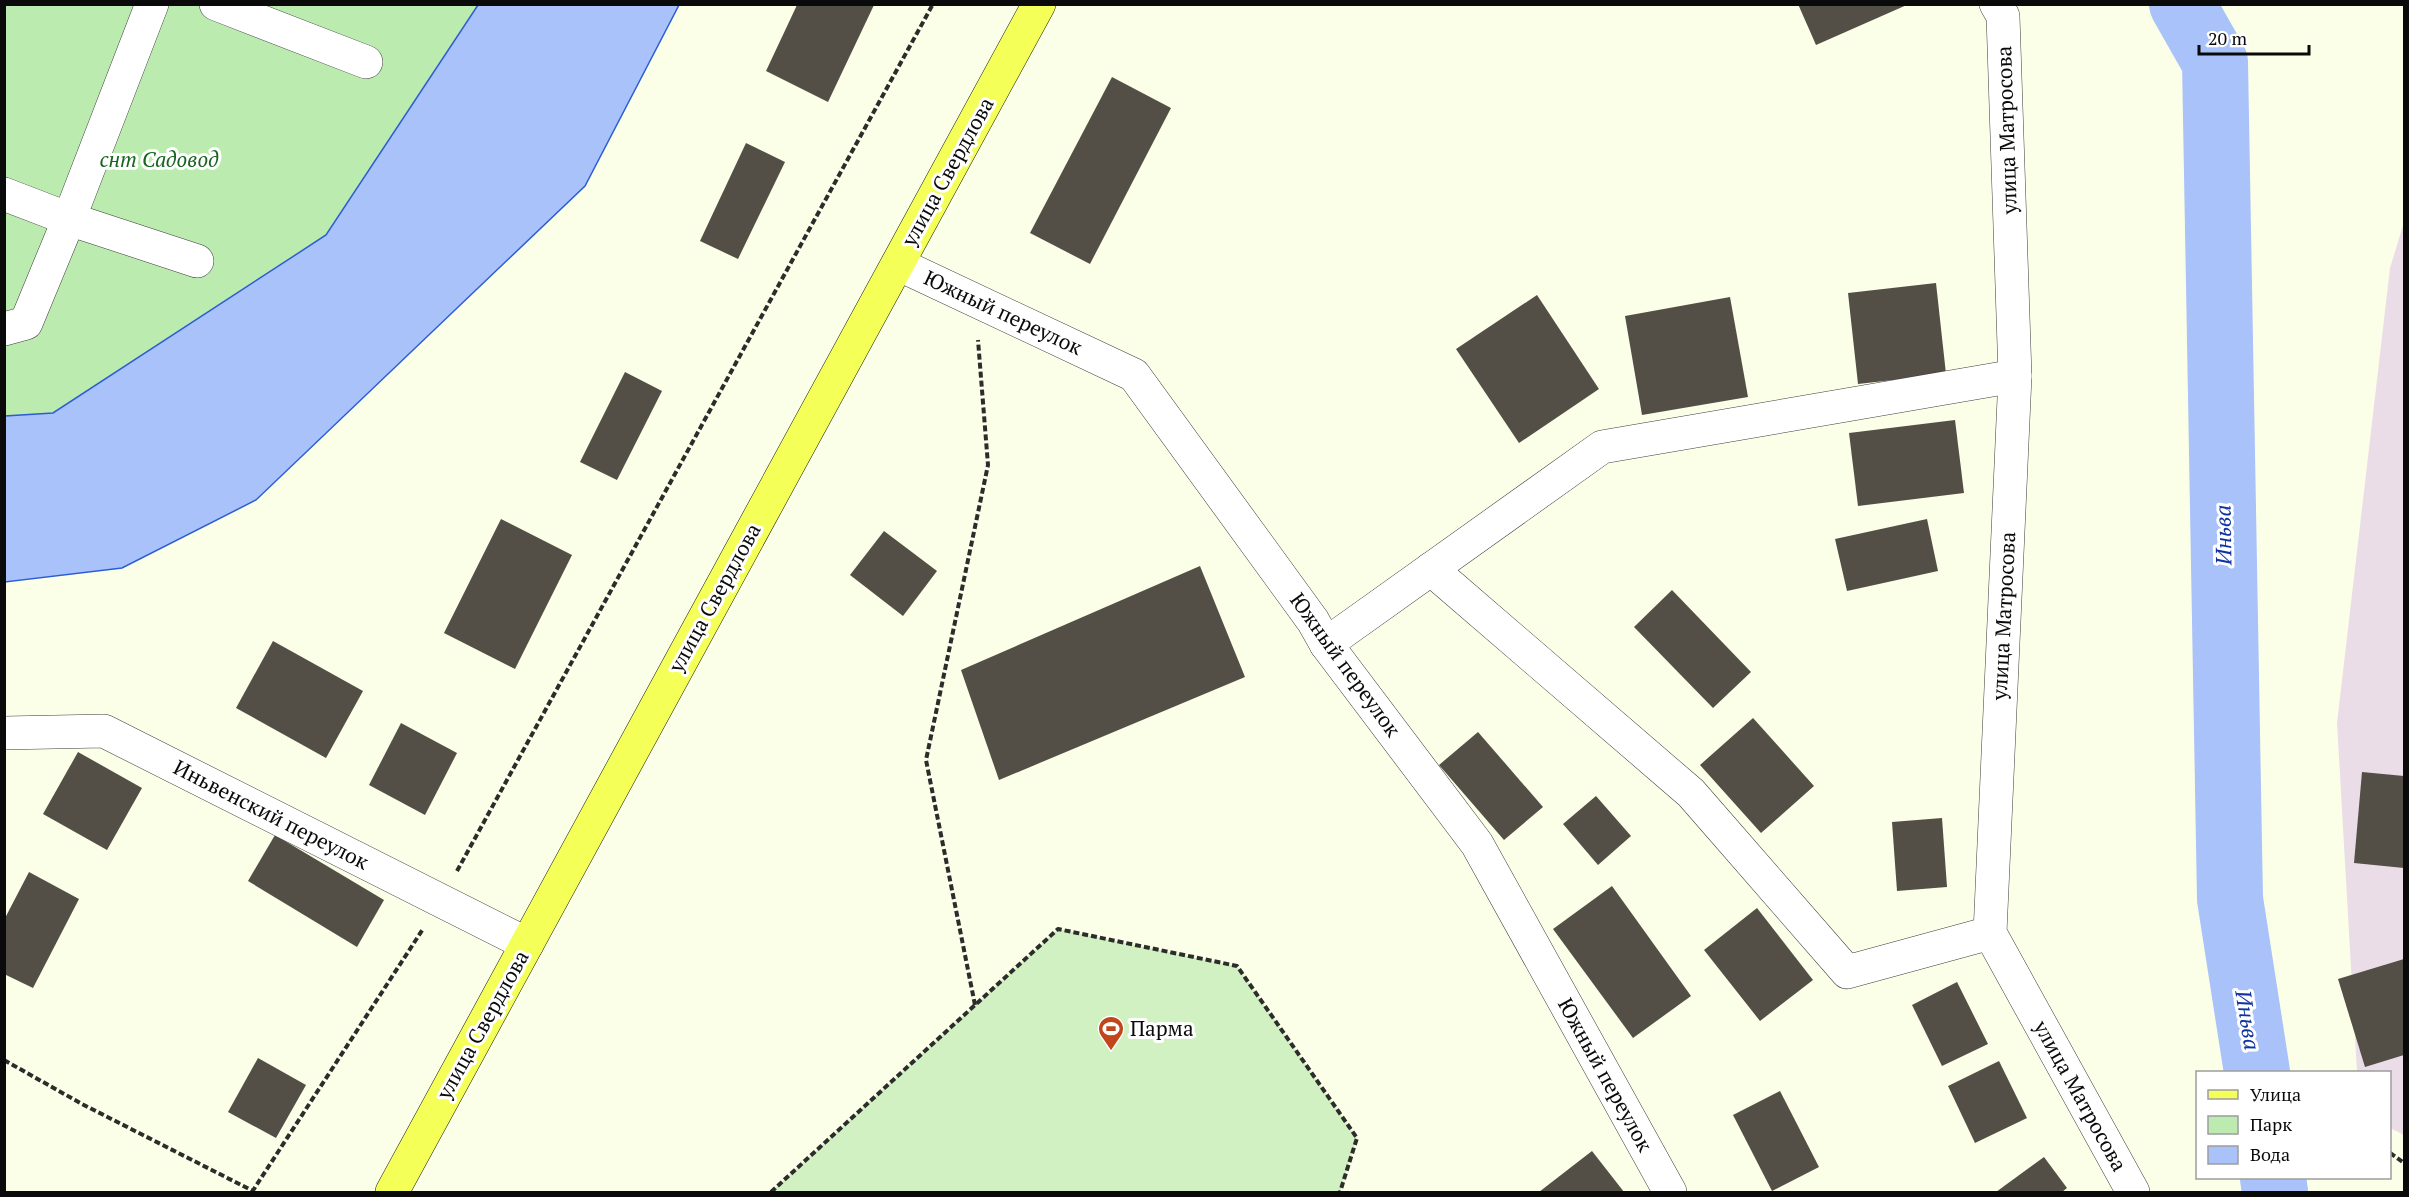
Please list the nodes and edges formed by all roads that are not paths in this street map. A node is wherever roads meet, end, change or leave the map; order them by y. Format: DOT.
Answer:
graph roads {
  1 [pos="152,4"];
  2 [pos="216,4"];
  3 [pos="1039,4"];
  4 [pos="1996,4"];
  5 [pos="366,62"];
  6 [pos="4,194"];
  7 [pos="69,219"];
  8 [pos="197,261"];
  9 [pos="898,264"];
  10 [pos="4,329"];
  11 [pos="2015,376"];
  12 [pos="1431,569"];
  13 [pos="1326,644"];
  14 [pos="4,733"];
  15 [pos="1990,933"];
  16 [pos="527,944"];
  17 [pos="392,1192"];
  18 [pos="1670,1192"];
  19 [pos="2133,1192"];
  1 -- 7 [label="street"];
  2 -- 5 [label="street"];
  3 -- 9 [label="main road, улица Свердлова"];
  4 -- 11 [label="street, улица Матросова"];
  6 -- 7 [label="street"];
  7 -- 8 [label="street"];
  7 -- 10 [label="street"];
  9 -- 13 [label="street, Южный переулок"];
  9 -- 16 [label="main road, улица Свердлова"];
  11 -- 12 [label="street"];
  11 -- 15 [label="street, улица Матросова"];
  12 -- 13 [label="street"];
  12 -- 15 [label="street"];
  13 -- 18 [label="street, Южный переулок"];
  14 -- 16 [label="street, Иньвенский переулок"];
  15 -- 19 [label="street, улица Матросова"];
  16 -- 17 [label="main road, улица Свердлова"];
}
